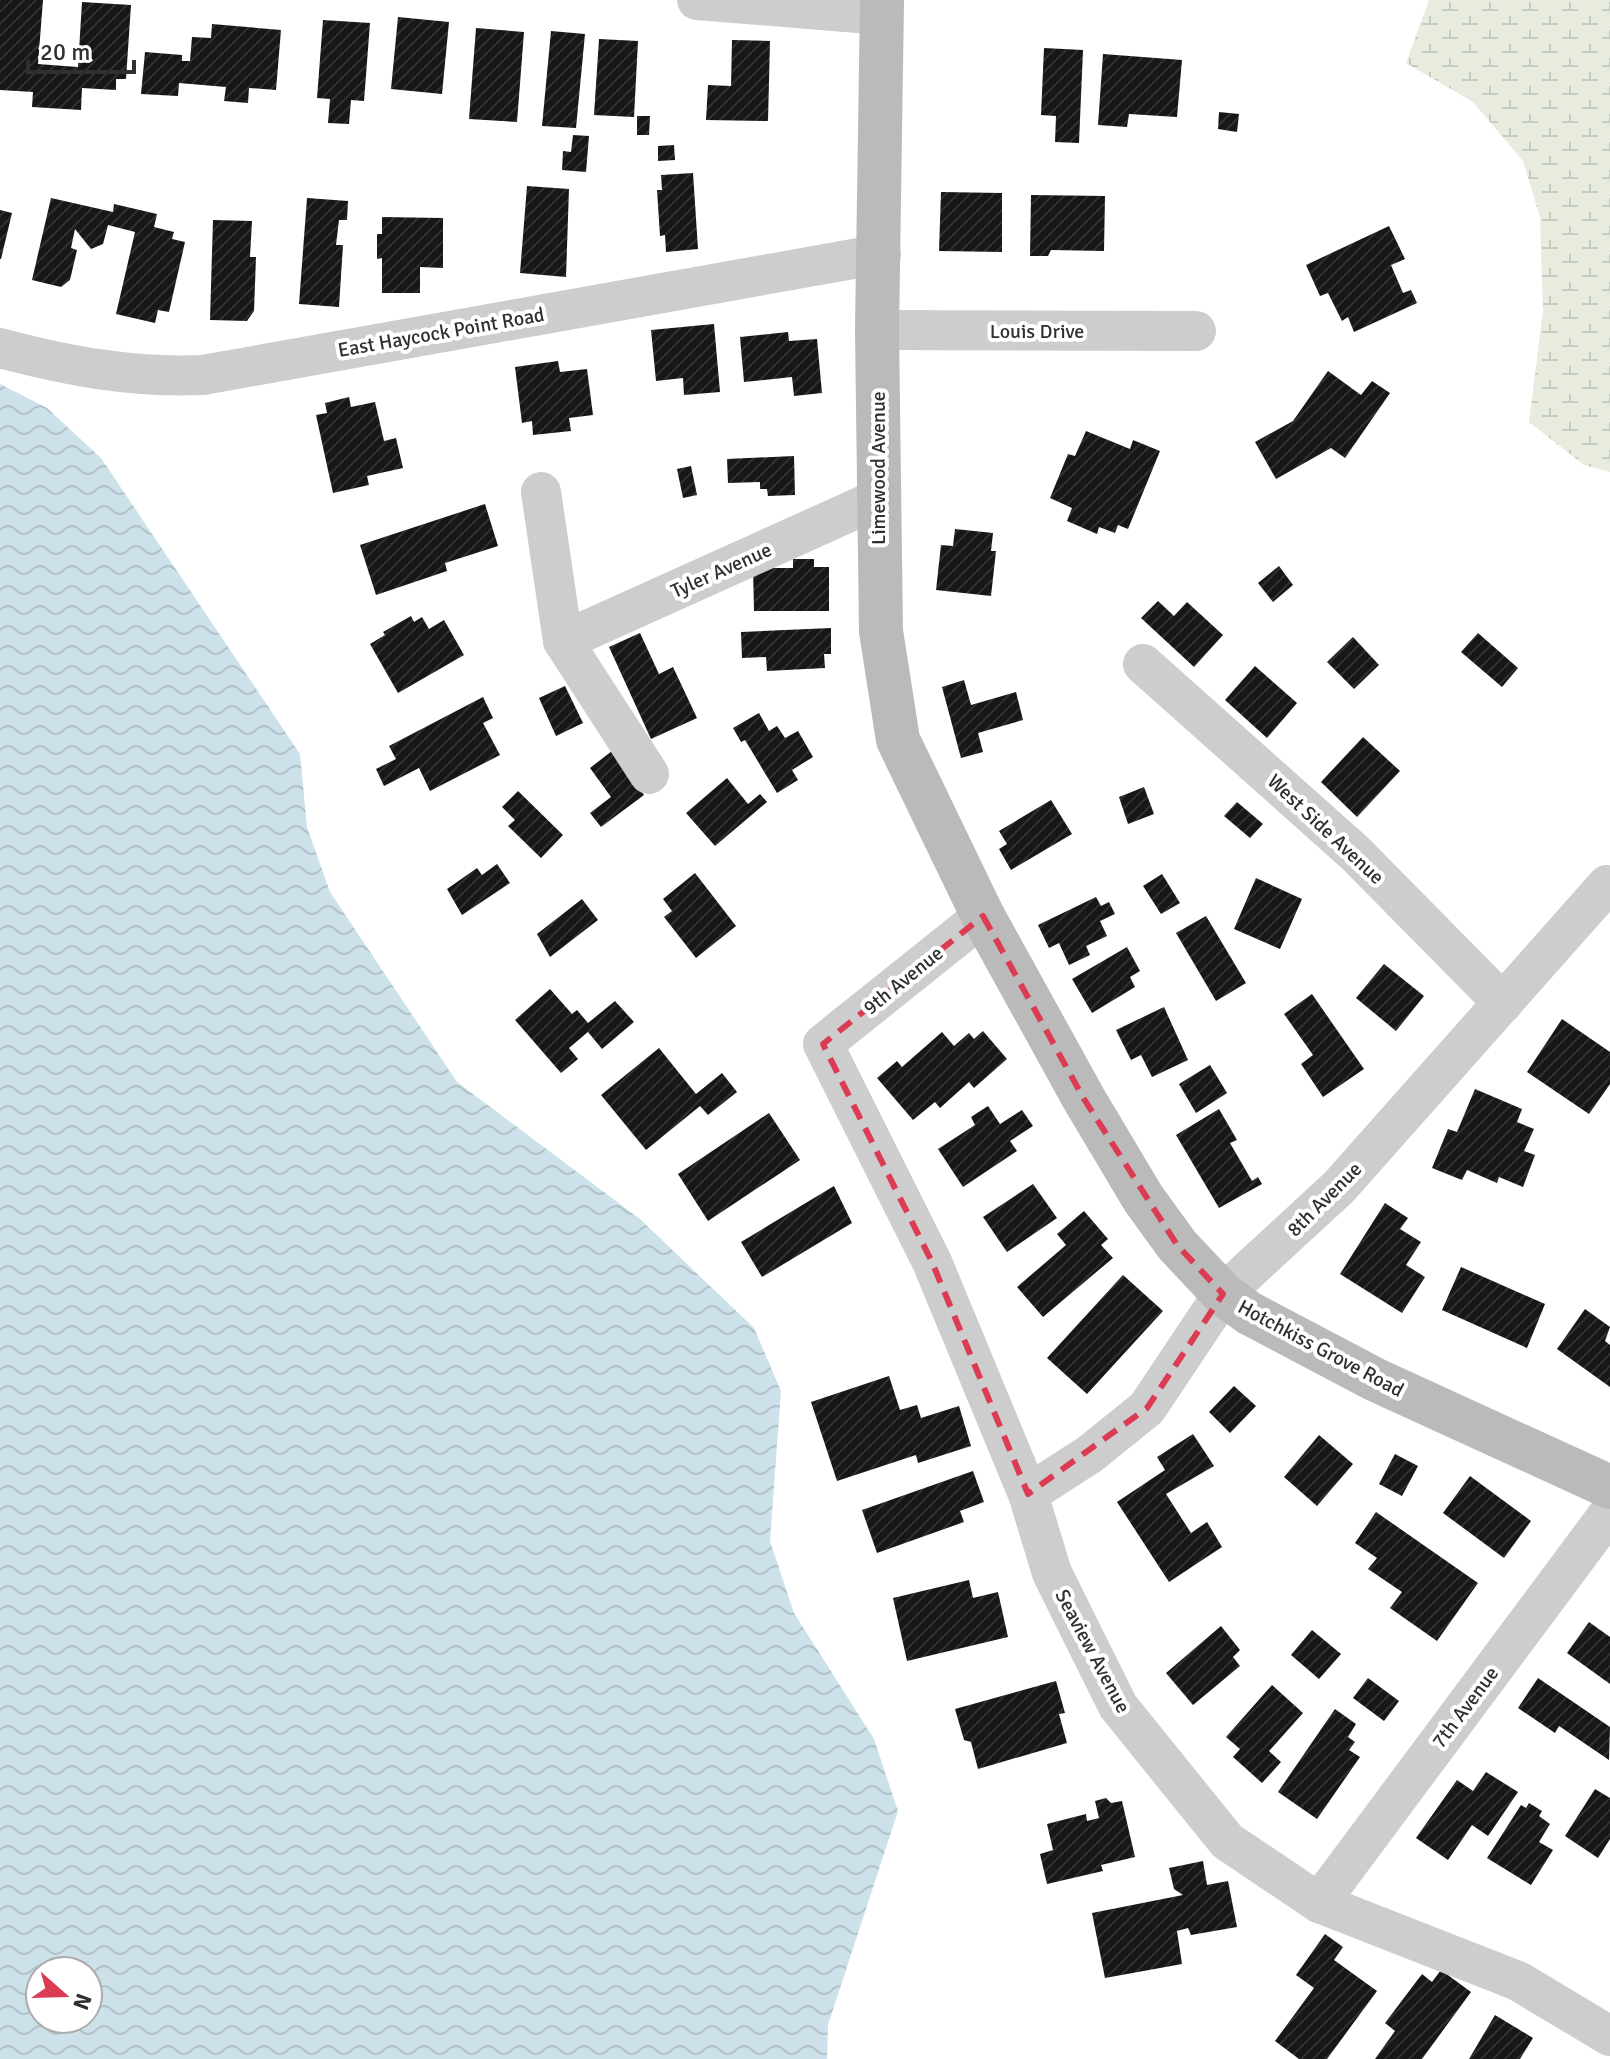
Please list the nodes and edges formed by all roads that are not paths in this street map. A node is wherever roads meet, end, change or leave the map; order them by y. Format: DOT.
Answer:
graph roads {
  1 [pos="697,0"];
  2 [pos="882,7"];
  3 [pos="881,254"];
  4 [pos="877,330"];
  5 [pos="1196,331"];
  6 [pos="0,348"];
  7 [pos="541,492"];
  8 [pos="878,499"];
  9 [pos="563,641"];
  10 [pos="1143,664"];
  11 [pos="649,774"];
  12 [pos="1607,885"];
  13 [pos="983,916"];
  14 [pos="1503,1003"];
  15 [pos="823,1044"];
  16 [pos="1223,1294"];
  17 [pos="1610,1487"];
  18 [pos="1028,1494"];
  19 [pos="1610,1512"];
  20 [pos="1319,1903"];
  21 [pos="1610,2036"];
  1 -- 2 [label="street"];
  2 -- 3 [label="main road, Limewood Avenue"];
  3 -- 4 [label="main road, Limewood Avenue"];
  3 -- 6 [label="street, East Haycock Point Road"];
  4 -- 5 [label="street, Louis Drive"];
  4 -- 8 [label="main road, Limewood Avenue"];
  7 -- 9 [label="street"];
  8 -- 9 [label="street, Tyler Avenue"];
  8 -- 13 [label="main road, Limewood Avenue"];
  9 -- 11 [label="street"];
  10 -- 14 [label="street, West Side Avenue"];
  12 -- 14 [label="street, 8th Avenue"];
  13 -- 15 [label="street, 9th Avenue"];
  13 -- 16 [label="main road, Hotchkiss Grove Road"];
  14 -- 16 [label="street, 8th Avenue"];
  15 -- 18 [label="street, Seaview Avenue"];
  16 -- 17 [label="main road, Hotchkiss Grove Road"];
  16 -- 18 [label="street, 8th Avenue"];
  18 -- 20 [label="street, Seaview Avenue"];
  19 -- 20 [label="street, 7th Avenue"];
  20 -- 21 [label="street, Seaview Avenue"];
}
